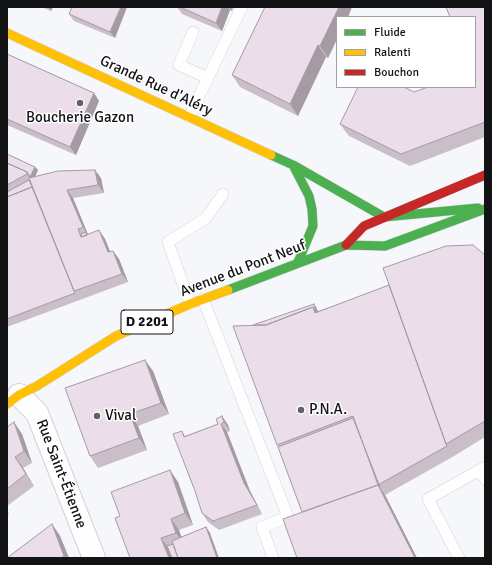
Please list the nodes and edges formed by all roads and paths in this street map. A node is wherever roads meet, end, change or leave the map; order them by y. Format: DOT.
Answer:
graph roads {
  1 [pos="242,7"];
  2 [pos="192,32"];
  3 [pos="7,33"];
  4 [pos="208,78"];
  5 [pos="189,117"];
  6 [pos="293,165"];
  7 [pos="485,175"];
  8 [pos="223,194"];
  9 [pos="485,208"];
  10 [pos="384,218"];
  11 [pos="346,245"];
  12 [pos="298,262"];
  13 [pos="203,299"];
  14 [pos="190,304"];
  15 [pos="13,400"];
  16 [pos="483,472"];
  17 [pos="94,558"];
  18 [pos="273,558"];
  19 [pos="458,558"];
  1 -- 4 [label="lane"];
  2 -- 4 [label="lane"];
  3 -- 5 [label="main road, Grande Rue d'Aléry"];
  4 -- 5 [label="lane"];
  5 -- 6 [label="main road, Grande Rue d'Aléry"];
  6 -- 10 [label="main road, Grande Rue d'Aléry"];
  6 -- 12 [label="main road"];
  7 -- 10 [label="main road, Avenue du Pont Neuf / D 2201"];
  8 -- 14 [label="lane"];
  9 -- 10 [label="main road, Avenue du Pont Neuf"];
  9 -- 11 [label="main road, Avenue du Pont Neuf / D 2201"];
  10 -- 11 [label="main road, Avenue du Pont Neuf / D 2201"];
  11 -- 12 [label="main road, Avenue du Pont Neuf / D 2201"];
  12 -- 13 [label="main road, Avenue du Pont Neuf / D 2201"];
  13 -- 14 [label="main road, Avenue du Pont Neuf / D 2201"];
  13 -- 18 [label="lane"];
  14 -- 15 [label="main road, Avenue du Pont Neuf / D 2201"];
  15 -- 17 [label="street, Rue Saint-Étienne"];
  16 -- 19 [label="lane"];
}
